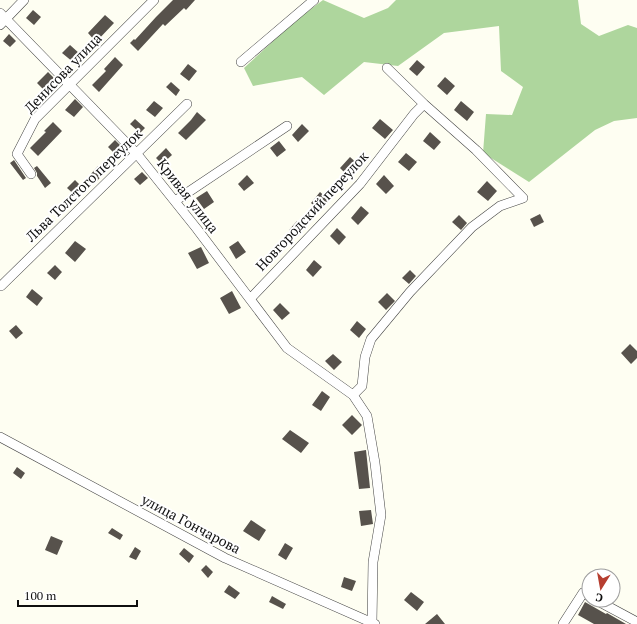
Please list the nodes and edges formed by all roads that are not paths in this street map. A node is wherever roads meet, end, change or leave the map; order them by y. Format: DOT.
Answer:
graph roads {
  1 [pos="24,0"];
  2 [pos="154,0"];
  3 [pos="314,0"];
  4 [pos="2,19"];
  5 [pos="241,62"];
  6 [pos="387,68"];
  7 [pos="70,84"];
  8 [pos="187,104"];
  9 [pos="424,104"];
  10 [pos="287,126"];
  11 [pos="137,154"];
  12 [pos="31,174"];
  13 [pos="175,201"];
  14 [pos="1,286"];
  15 [pos="250,299"];
  16 [pos="352,395"];
  17 [pos="0,437"];
  18 [pos="581,596"];
  19 [pos="611,608"];
  20 [pos="637,622"];
  21 [pos="373,623"];
  22 [pos="563,624"];
  1 -- 4 [label="street"];
  2 -- 7 [label="street, Денисова улица"];
  3 -- 5 [label="street"];
  4 -- 7 [label="street, Кривая улица"];
  6 -- 9 [label="street"];
  7 -- 11 [label="street, Кривая улица"];
  7 -- 12 [label="street, Денисова улица"];
  8 -- 11 [label="street, Льва Толстого переулок"];
  9 -- 15 [label="street, Новгородский переулок"];
  9 -- 16 [label="street"];
  10 -- 13 [label="street"];
  11 -- 13 [label="street, Кривая улица"];
  11 -- 14 [label="street, Льва Толстого переулок"];
  13 -- 15 [label="street, Кривая улица"];
  15 -- 16 [label="street, Кривая улица"];
  16 -- 21 [label="street, Кривая улица"];
  17 -- 21 [label="street, улица Гончарова"];
  18 -- 22 [label="street"];
  19 -- 20 [label="street"];
}
